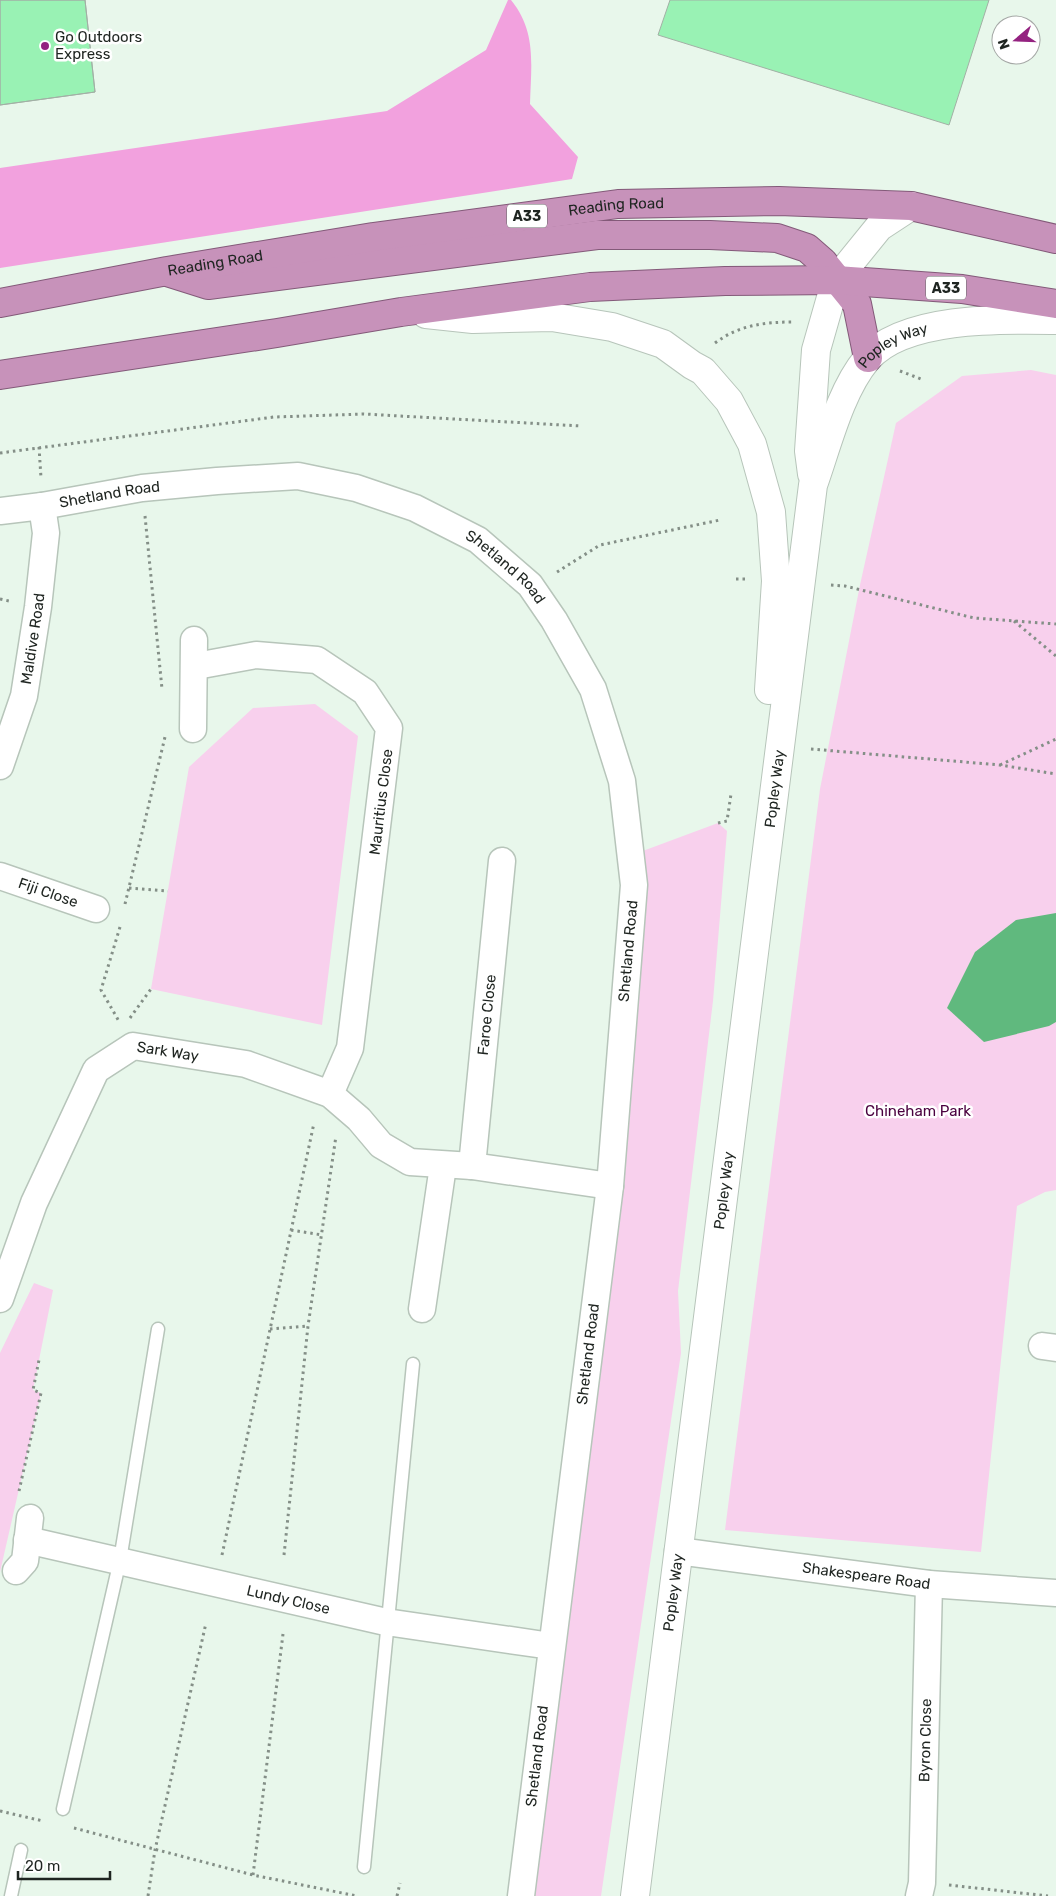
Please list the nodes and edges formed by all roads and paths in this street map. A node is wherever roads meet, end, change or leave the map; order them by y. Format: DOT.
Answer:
graph roads {
  1 [pos="911,206"];
  2 [pos="1056,239"];
  3 [pos="167,271"];
  4 [pos="836,280"];
  5 [pos="0,303"];
  6 [pos="1056,304"];
  7 [pos="401,312"];
  8 [pos="1056,320"];
  9 [pos="796,322"];
  10 [pos="710,347"];
  11 [pos="868,358"];
  12 [pos="0,375"];
  13 [pos="581,426"];
  14 [pos="0,453"];
  15 [pos="813,485"];
  16 [pos="42,506"];
  17 [pos="0,510"];
  18 [pos="145,512"];
  19 [pos="720,520"];
  20 [pos="560,578"];
  21 [pos="845,586"];
  22 [pos="1014,621"];
  23 [pos="1056,624"];
  24 [pos="194,640"];
  25 [pos="1056,656"];
  26 [pos="196,666"];
  27 [pos="163,693"];
  28 [pos="193,729"];
  29 [pos="166,732"];
  30 [pos="780,734"];
  31 [pos="1056,739"];
  32 [pos="811,749"];
  33 [pos="1000,765"];
  34 [pos="0,766"];
  35 [pos="1056,774"];
  36 [pos="731,794"];
  37 [pos="718,823"];
  38 [pos="502,861"];
  39 [pos="0,876"];
  40 [pos="129,888"];
  41 [pos="168,891"];
  42 [pos="96,909"];
  43 [pos="124,912"];
  44 [pos="122,920"];
  45 [pos="152,989"];
  46 [pos="128,1020"];
  47 [pos="123,1028"];
  48 [pos="330,1094"];
  49 [pos="314,1122"];
  50 [pos="336,1133"];
  51 [pos="443,1166"];
  52 [pos="472,1166"];
  53 [pos="610,1186"];
  54 [pos="291,1230"];
  55 [pos="322,1235"];
  56 [pos="0,1299"];
  57 [pos="422,1308"];
  58 [pos="308,1326"];
  59 [pos="158,1329"];
  60 [pos="270,1329"];
  61 [pos="39,1360"];
  62 [pos="414,1364"];
  63 [pos="25,1518"];
  64 [pos="225,1549"];
  65 [pos="678,1550"];
  66 [pos="284,1555"];
  67 [pos="120,1560"];
  68 [pos="16,1571"];
  69 [pos="929,1584"];
  70 [pos="1056,1592"];
  71 [pos="386,1622"];
  72 [pos="206,1623"];
  73 [pos="283,1634"];
  74 [pos="551,1646"];
  75 [pos="64,1809"];
  76 [pos="0,1811"];
  77 [pos="51,1822"];
  78 [pos="70,1827"];
  79 [pos="21,1850"];
  80 [pos="155,1850"];
  81 [pos="364,1868"];
  82 [pos="253,1875"];
  83 [pos="400,1883"];
  84 [pos="921,1889"];
  85 [pos="11,1896"];
  86 [pos="148,1896"];
  87 [pos="357,1896"];
  88 [pos="397,1896"];
  89 [pos="521,1896"];
  90 [pos="635,1896"];
  91 [pos="1048,1896"];
  1 -- 2 [label="highway, Reading Road / A33"];
  1 -- 3 [label="highway, Reading Road / A33"];
  1 -- 4 [label="street, Popley Way"];
  3 -- 4 [label="highway, A33"];
  3 -- 5 [label="highway, Reading Road / A33"];
  4 -- 6 [label="highway, A33"];
  4 -- 7 [label="highway, A33"];
  4 -- 11 [label="highway, A33"];
  4 -- 15 [label="street, Popley Way"];
  7 -- 12 [label="highway, A33"];
  7 -- 30 [label="street"];
  8 -- 11 [label="street, Popley Way"];
  9 -- 10 [label="path"];
  11 -- 15 [label="street, Popley Way"];
  13 -- 14 [label="path"];
  15 -- 30 [label="street, Popley Way"];
  16 -- 17 [label="street, Shetland Road"];
  16 -- 34 [label="street, Maldive Road"];
  16 -- 53 [label="street, Shetland Road"];
  18 -- 27 [label="path"];
  19 -- 20 [label="path"];
  21 -- 22 [label="path"];
  22 -- 23 [label="path"];
  22 -- 25 [label="path"];
  24 -- 26 [label="street"];
  26 -- 28 [label="street"];
  26 -- 48 [label="street, Mauritius Close"];
  29 -- 40 [label="path"];
  30 -- 65 [label="street, Popley Way"];
  31 -- 33 [label="path"];
  32 -- 33 [label="path"];
  33 -- 35 [label="path"];
  36 -- 37 [label="path"];
  38 -- 52 [label="street, Faroe Close"];
  39 -- 42 [label="street, Fiji Close"];
  40 -- 41 [label="path"];
  40 -- 43 [label="path"];
  44 -- 47 [label="path, Sark Way"];
  45 -- 46 [label="path"];
  48 -- 51 [label="street, Sark Way"];
  48 -- 56 [label="street, Sark Way"];
  49 -- 54 [label="path"];
  50 -- 55 [label="path"];
  51 -- 52 [label="street"];
  51 -- 57 [label="street"];
  52 -- 53 [label="street"];
  53 -- 74 [label="street, Shetland Road"];
  54 -- 55 [label="path"];
  54 -- 60 [label="path"];
  55 -- 58 [label="path"];
  58 -- 60 [label="path"];
  58 -- 66 [label="path"];
  59 -- 67 [label="lane"];
  60 -- 64 [label="path"];
  61 -- 63 [label="path"];
  62 -- 71 [label="lane"];
  63 -- 67 [label="street, Lundy Close"];
  63 -- 68 [label="street"];
  65 -- 69 [label="street, Shakespeare Road"];
  65 -- 90 [label="street, Popley Way"];
  67 -- 71 [label="street, Lundy Close"];
  67 -- 75 [label="lane"];
  69 -- 70 [label="street, Shakespeare Road"];
  69 -- 84 [label="street, Byron Close"];
  71 -- 74 [label="street, Lundy Close"];
  71 -- 81 [label="lane"];
  72 -- 80 [label="path"];
  73 -- 82 [label="path"];
  74 -- 89 [label="street, Shetland Road"];
  76 -- 77 [label="path"];
  78 -- 80 [label="path"];
  79 -- 85 [label="lane"];
  80 -- 82 [label="path"];
  80 -- 86 [label="path"];
  82 -- 87 [label="path"];
  83 -- 88 [label="path"];
  84 -- 91 [label="path"];
}
